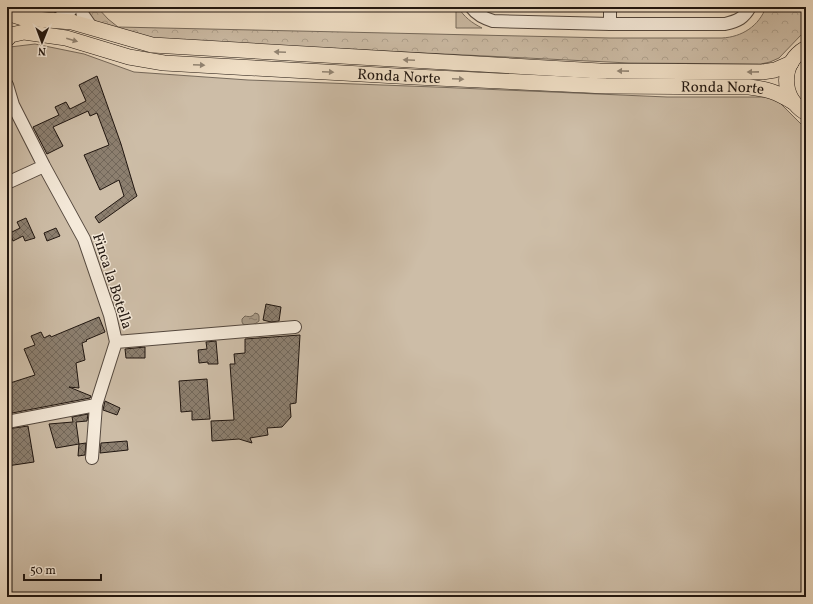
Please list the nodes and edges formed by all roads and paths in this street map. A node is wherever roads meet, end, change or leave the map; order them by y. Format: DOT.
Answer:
graph roads {
  1 [pos="73,7"];
  2 [pos="81,7"];
  3 [pos="471,7"];
  4 [pos="610,7"];
  5 [pos="750,7"];
  6 [pos="7,13"];
  7 [pos="54,21"];
  8 [pos="610,24"];
  9 [pos="92,28"];
  10 [pos="7,39"];
  11 [pos="806,48"];
  12 [pos="791,64"];
  13 [pos="7,85"];
  14 [pos="793,102"];
  15 [pos="806,113"];
  16 [pos="44,166"];
  17 [pos="7,183"];
  18 [pos="295,328"];
  19 [pos="116,342"];
  20 [pos="96,405"];
  21 [pos="7,422"];
  22 [pos="92,458"];
  1 -- 7 [label="street"];
  2 -- 9 [label="street"];
  3 -- 8 [label="street"];
  4 -- 8 [label="street"];
  5 -- 8 [label="street"];
  6 -- 7 [label="main road, Ronda Norte"];
  7 -- 9 [label="main road, Ronda Norte"];
  12 -- 9 [label="main road, Ronda Norte, one-way"];
  10 -- 14 [label="main road, Ronda Norte, one-way"];
  11 -- 12 [label="main road"];
  12 -- 14 [label="main road"];
  13 -- 16 [label="street, Finca la Botella"];
  14 -- 15 [label="main road, Ronda Norte"];
  16 -- 17 [label="street"];
  16 -- 19 [label="street, Finca la Botella"];
  18 -- 19 [label="street, Finca la Botella"];
  19 -- 20 [label="street, Finca la Botella"];
  20 -- 21 [label="street"];
  20 -- 22 [label="street, Finca la Botella"];
}
